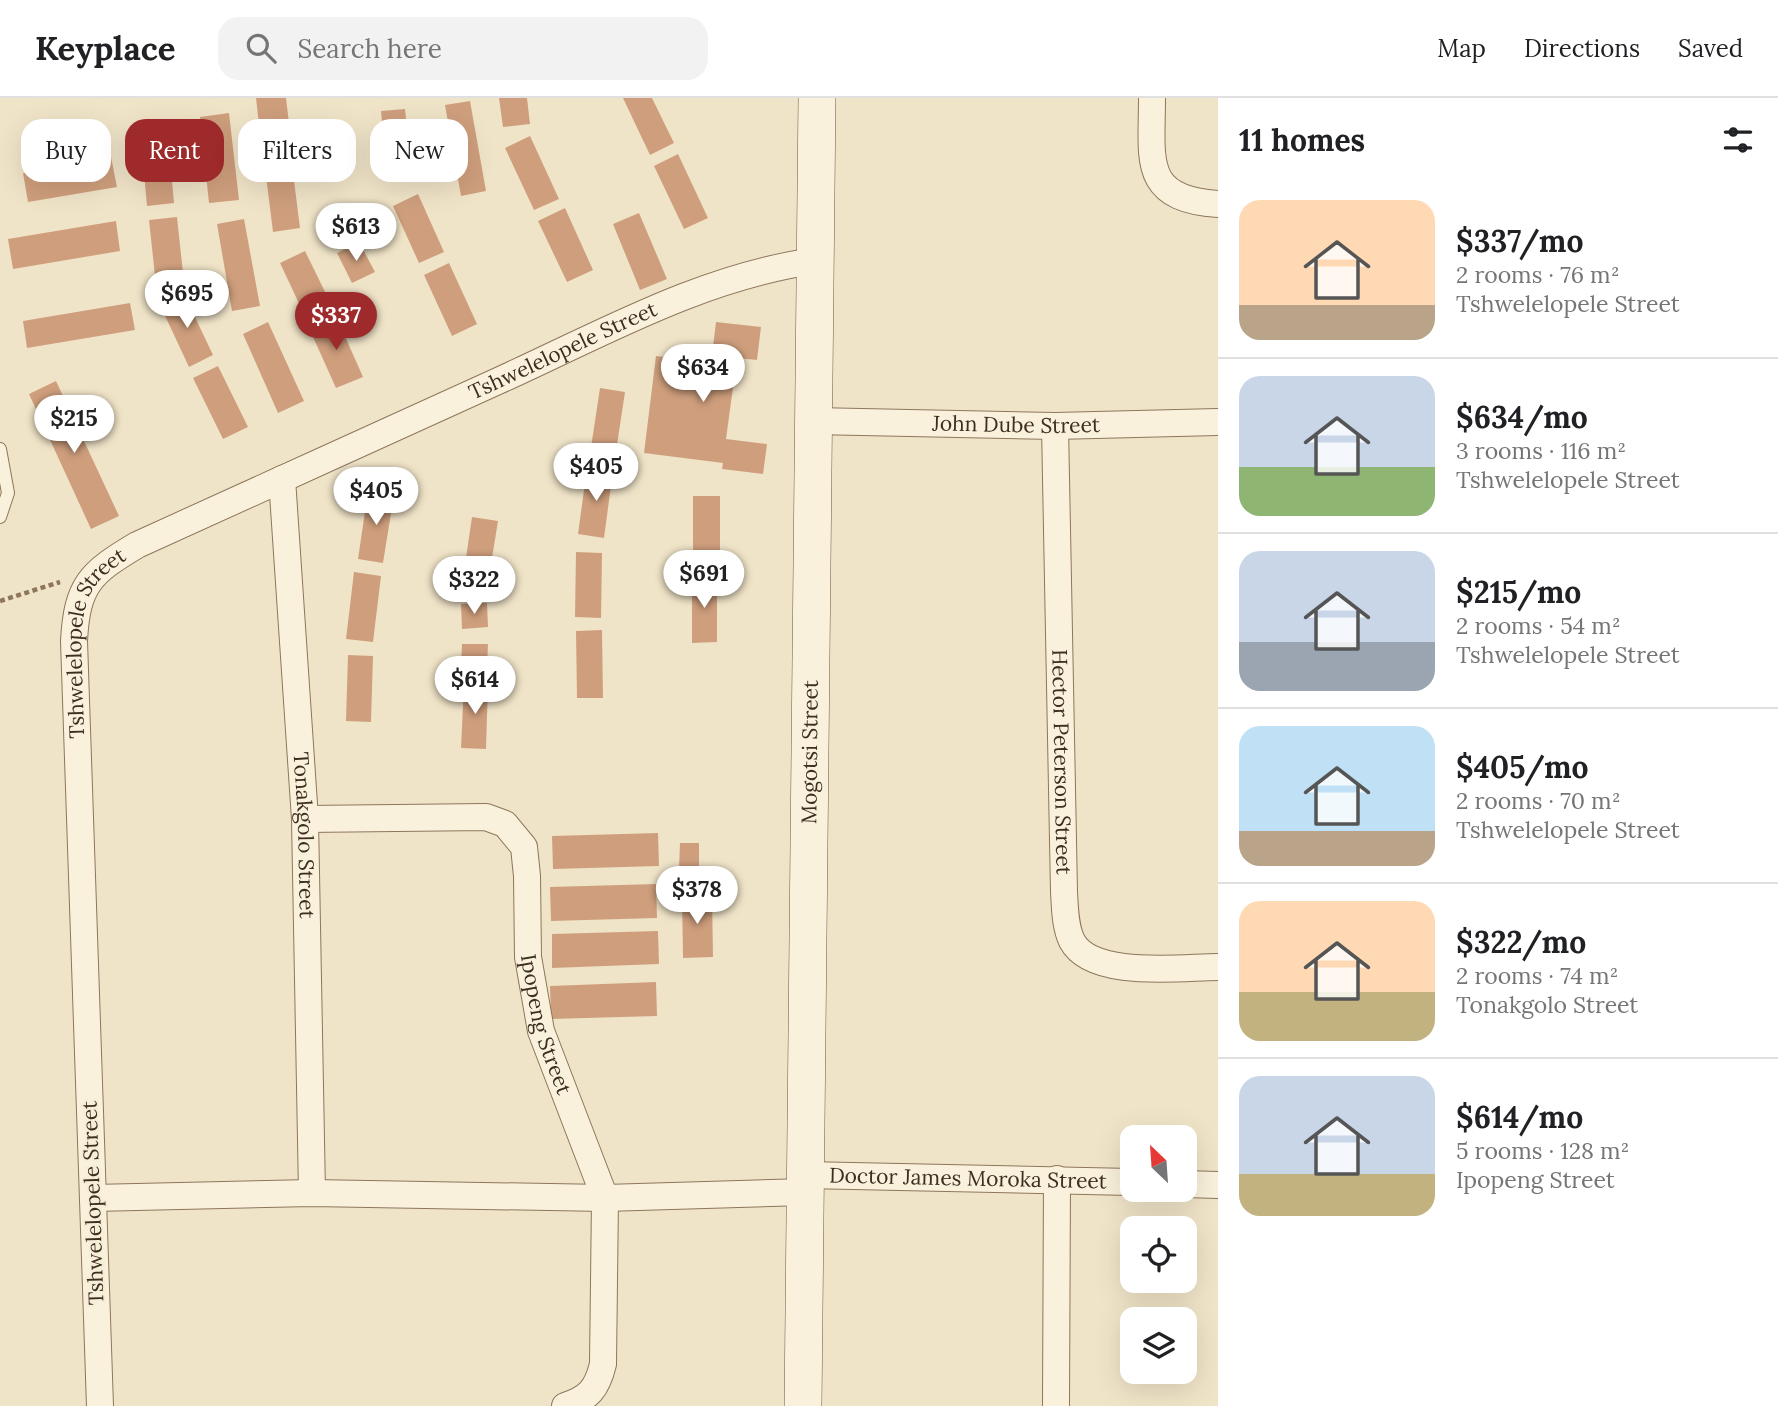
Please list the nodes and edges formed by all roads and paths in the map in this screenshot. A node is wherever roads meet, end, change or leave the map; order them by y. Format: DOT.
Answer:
graph roads {
  1 [pos="817,98"];
  2 [pos="1152,98"];
  3 [pos="1218,205"];
  4 [pos="813,261"];
  5 [pos="813,421"];
  6 [pos="1218,422"];
  7 [pos="1055,426"];
  8 [pos="0,449"];
  9 [pos="282,479"];
  10 [pos="0,517"];
  11 [pos="305,819"];
  12 [pos="1218,967"];
  13 [pos="1057,1179"];
  14 [pos="1120,1182"];
  15 [pos="805,1183"];
  16 [pos="1197,1184"];
  17 [pos="1218,1185"];
  18 [pos="312,1193"];
  19 [pos="93,1198"];
  20 [pos="605,1198"];
  21 [pos="100,1406"];
  22 [pos="565,1406"];
  23 [pos="803,1406"];
  24 [pos="1056,1406"];
  1 -- 4 [label="street, Mogotsi Street"];
  2 -- 3 [label="street"];
  4 -- 5 [label="street, Mogotsi Street"];
  4 -- 9 [label="street, Tshwelelopele Street"];
  5 -- 7 [label="street, John Dube Street"];
  5 -- 15 [label="street, Mogotsi Street"];
  6 -- 7 [label="street, John Dube Street"];
  7 -- 12 [label="street, Hector Peterson Street"];
  8 -- 10 [label="lane"];
  9 -- 11 [label="street, Tonakgolo Street"];
  9 -- 19 [label="street, Tshwelelopele Street"];
  11 -- 18 [label="street, Tonakgolo Street"];
  11 -- 20 [label="street, Ipopeng Street"];
  13 -- 14 [label="street, Doctor James Moroka Street"];
  13 -- 15 [label="street, Doctor James Moroka Street"];
  13 -- 24 [label="street"];
  15 -- 20 [label="street"];
  15 -- 23 [label="street, Mogotsi Street"];
  16 -- 17 [label="street"];
  18 -- 19 [label="street"];
  18 -- 20 [label="street"];
  19 -- 21 [label="street, Tshwelelopele Street"];
  20 -- 22 [label="street, Ipopeng Street"];
}
